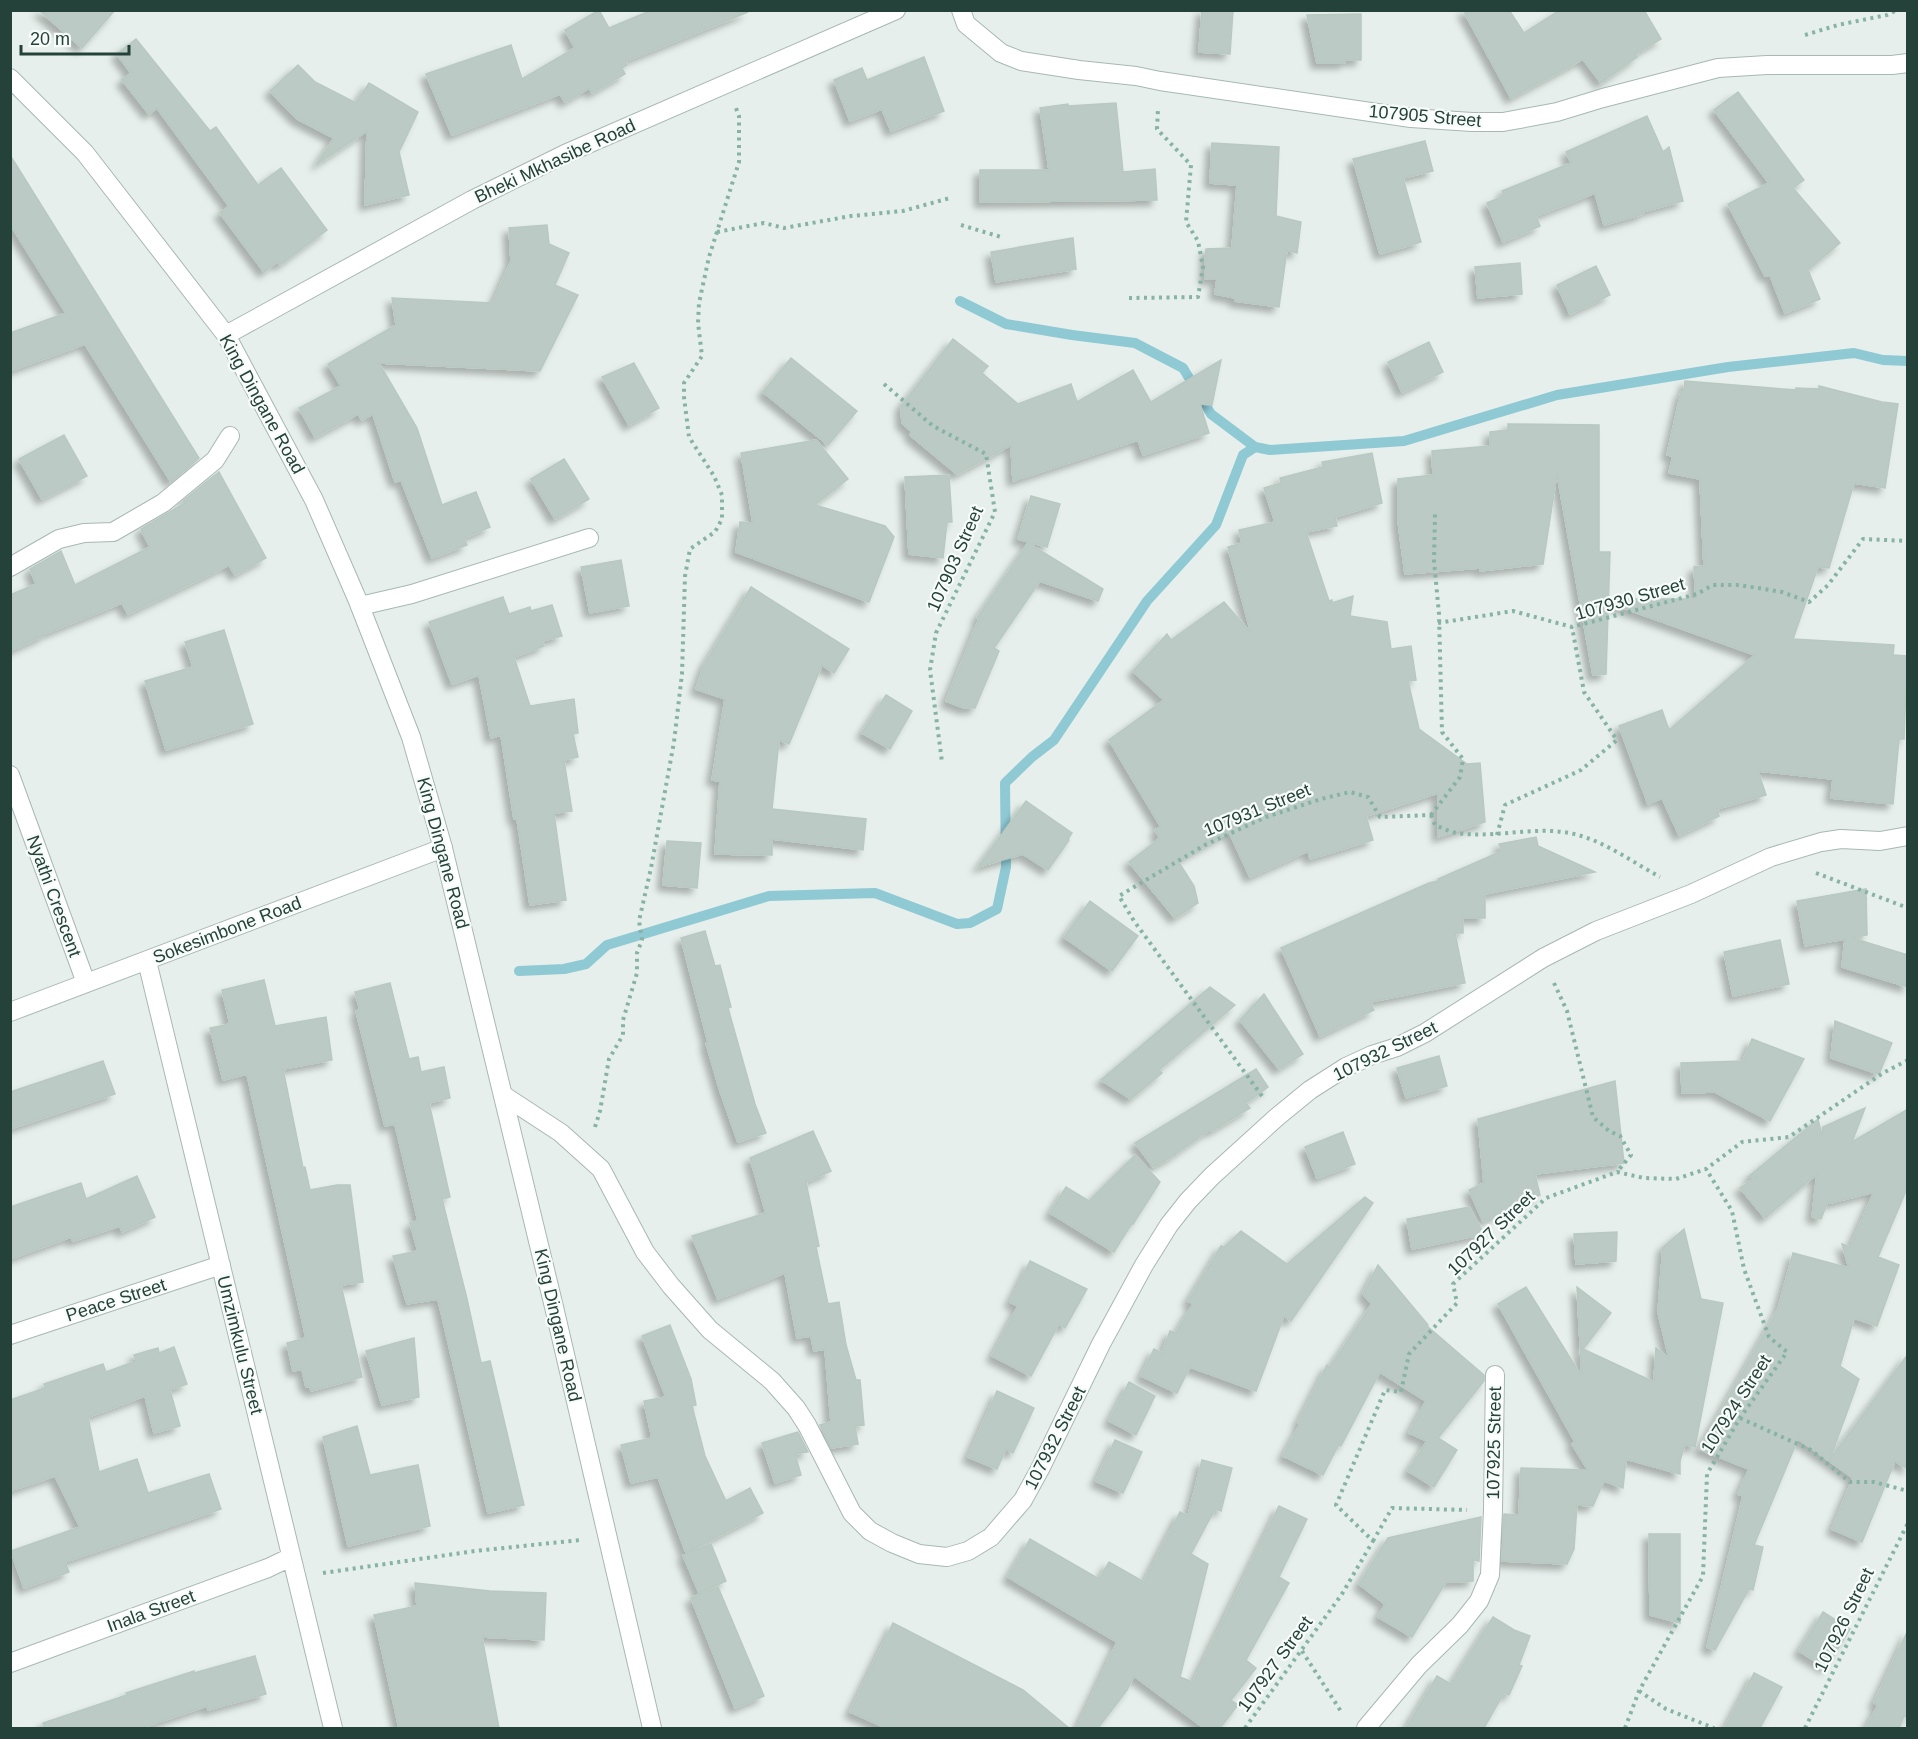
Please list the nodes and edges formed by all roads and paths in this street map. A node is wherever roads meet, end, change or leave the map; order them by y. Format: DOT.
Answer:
graph roads {
  1 [pos="896,10"];
  2 [pos="961,10"];
  3 [pos="1908,63"];
  4 [pos="10,78"];
  5 [pos="1160,81"];
  6 [pos="725,84"];
  7 [pos="950,198"];
  8 [pos="961,225"];
  9 [pos="717,232"];
  10 [pos="1000,237"];
  11 [pos="1129,298"];
  12 [pos="226,335"];
  13 [pos="884,384"];
  14 [pos="230,436"];
  15 [pos="1435,514"];
  16 [pos="589,538"];
  17 [pos="1908,541"];
  18 [pos="10,567"];
  19 [pos="360,606"];
  20 [pos="1438,623"];
  21 [pos="1572,627"];
  22 [pos="942,762"];
  23 [pos="10,776"];
  24 [pos="1431,815"];
  25 [pos="1497,834"];
  26 [pos="1908,836"];
  27 [pos="443,848"];
  28 [pos="1813,872"];
  29 [pos="1691,894"];
  30 [pos="1908,908"];
  31 [pos="1543,958"];
  32 [pos="147,961"];
  33 [pos="86,983"];
  34 [pos="10,1012"];
  35 [pos="1908,1060"];
  36 [pos="503,1095"];
  37 [pos="1277,1117"];
  38 [pos="1706,1169"];
  39 [pos="601,1170"];
  40 [pos="1617,1172"];
  41 [pos="221,1265"];
  42 [pos="10,1335"];
  43 [pos="1495,1375"];
  44 [pos="1740,1418"];
  45 [pos="1908,1491"];
  46 [pos="1493,1510"];
  47 [pos="1908,1523"];
  48 [pos="608,1537"];
  49 [pos="1373,1541"];
  50 [pos="291,1557"];
  51 [pos="296,1578"];
  52 [pos="1302,1651"];
  53 [pos="10,1663"];
  54 [pos="1640,1691"];
  55 [pos="1345,1718"];
  56 [pos="333,1728"];
  57 [pos="652,1728"];
  58 [pos="1245,1728"];
  59 [pos="1366,1728"];
  60 [pos="1625,1728"];
  61 [pos="1714,1728"];
  62 [pos="1805,1728"];
  1 -- 6 [label="street, Bheki Mkhasibe Road"];
  2 -- 5 [label="street, 107905 Street"];
  3 -- 5 [label="street, 107905 Street"];
  4 -- 12 [label="street, King Dingane Road"];
  5 -- 11 [label="path"];
  6 -- 9 [label="path"];
  6 -- 12 [label="street, Bheki Mkhasibe Road"];
  7 -- 9 [label="path"];
  8 -- 10 [label="path"];
  9 -- 39 [label="path"];
  12 -- 19 [label="street, King Dingane Road"];
  13 -- 22 [label="path, 107903 Street"];
  14 -- 18 [label="street"];
  15 -- 20 [label="path"];
  16 -- 19 [label="street"];
  17 -- 21 [label="path, 107930 Street"];
  19 -- 27 [label="street, King Dingane Road"];
  20 -- 21 [label="path"];
  20 -- 24 [label="path"];
  21 -- 25 [label="path, 107930 Street"];
  23 -- 33 [label="street, Nyathi Crescent"];
  24 -- 25 [label="path"];
  24 -- 37 [label="path, 107931 Street"];
  25 -- 29 [label="path"];
  26 -- 29 [label="street, 107932 Street"];
  27 -- 32 [label="street, Sokesimbone Road"];
  27 -- 36 [label="street, King Dingane Road"];
  28 -- 30 [label="path"];
  29 -- 31 [label="street, 107932 Street"];
  31 -- 37 [label="street, 107932 Street"];
  31 -- 40 [label="path"];
  32 -- 33 [label="street, Sokesimbone Road"];
  32 -- 41 [label="street, Umzimkulu Street"];
  33 -- 34 [label="street, Sokesimbone Road"];
  35 -- 38 [label="path"];
  36 -- 39 [label="street, 107932 Street"];
  36 -- 48 [label="street, King Dingane Road"];
  37 -- 39 [label="street, 107932 Street"];
  38 -- 40 [label="path"];
  38 -- 44 [label="path, 107924 Street"];
  40 -- 49 [label="path, 107927 Street"];
  41 -- 42 [label="street, Peace Street"];
  41 -- 50 [label="street, Umzimkulu Street"];
  43 -- 46 [label="street, 107925 Street"];
  44 -- 45 [label="path"];
  44 -- 54 [label="path, 107924 Street"];
  46 -- 49 [label="path, 107925 Street"];
  46 -- 59 [label="street, 107925 Street"];
  47 -- 62 [label="path, 107926 Street"];
  48 -- 51 [label="path"];
  48 -- 57 [label="street, King Dingane Road"];
  49 -- 52 [label="path, 107927 Street"];
  50 -- 51 [label="street, Umzimkulu Street"];
  50 -- 53 [label="street, Inala Street"];
  51 -- 56 [label="street, Umzimkulu Street"];
  52 -- 55 [label="path"];
  52 -- 58 [label="path, 107927 Street"];
  54 -- 60 [label="path, 107924 Street"];
  54 -- 61 [label="path"];
}
